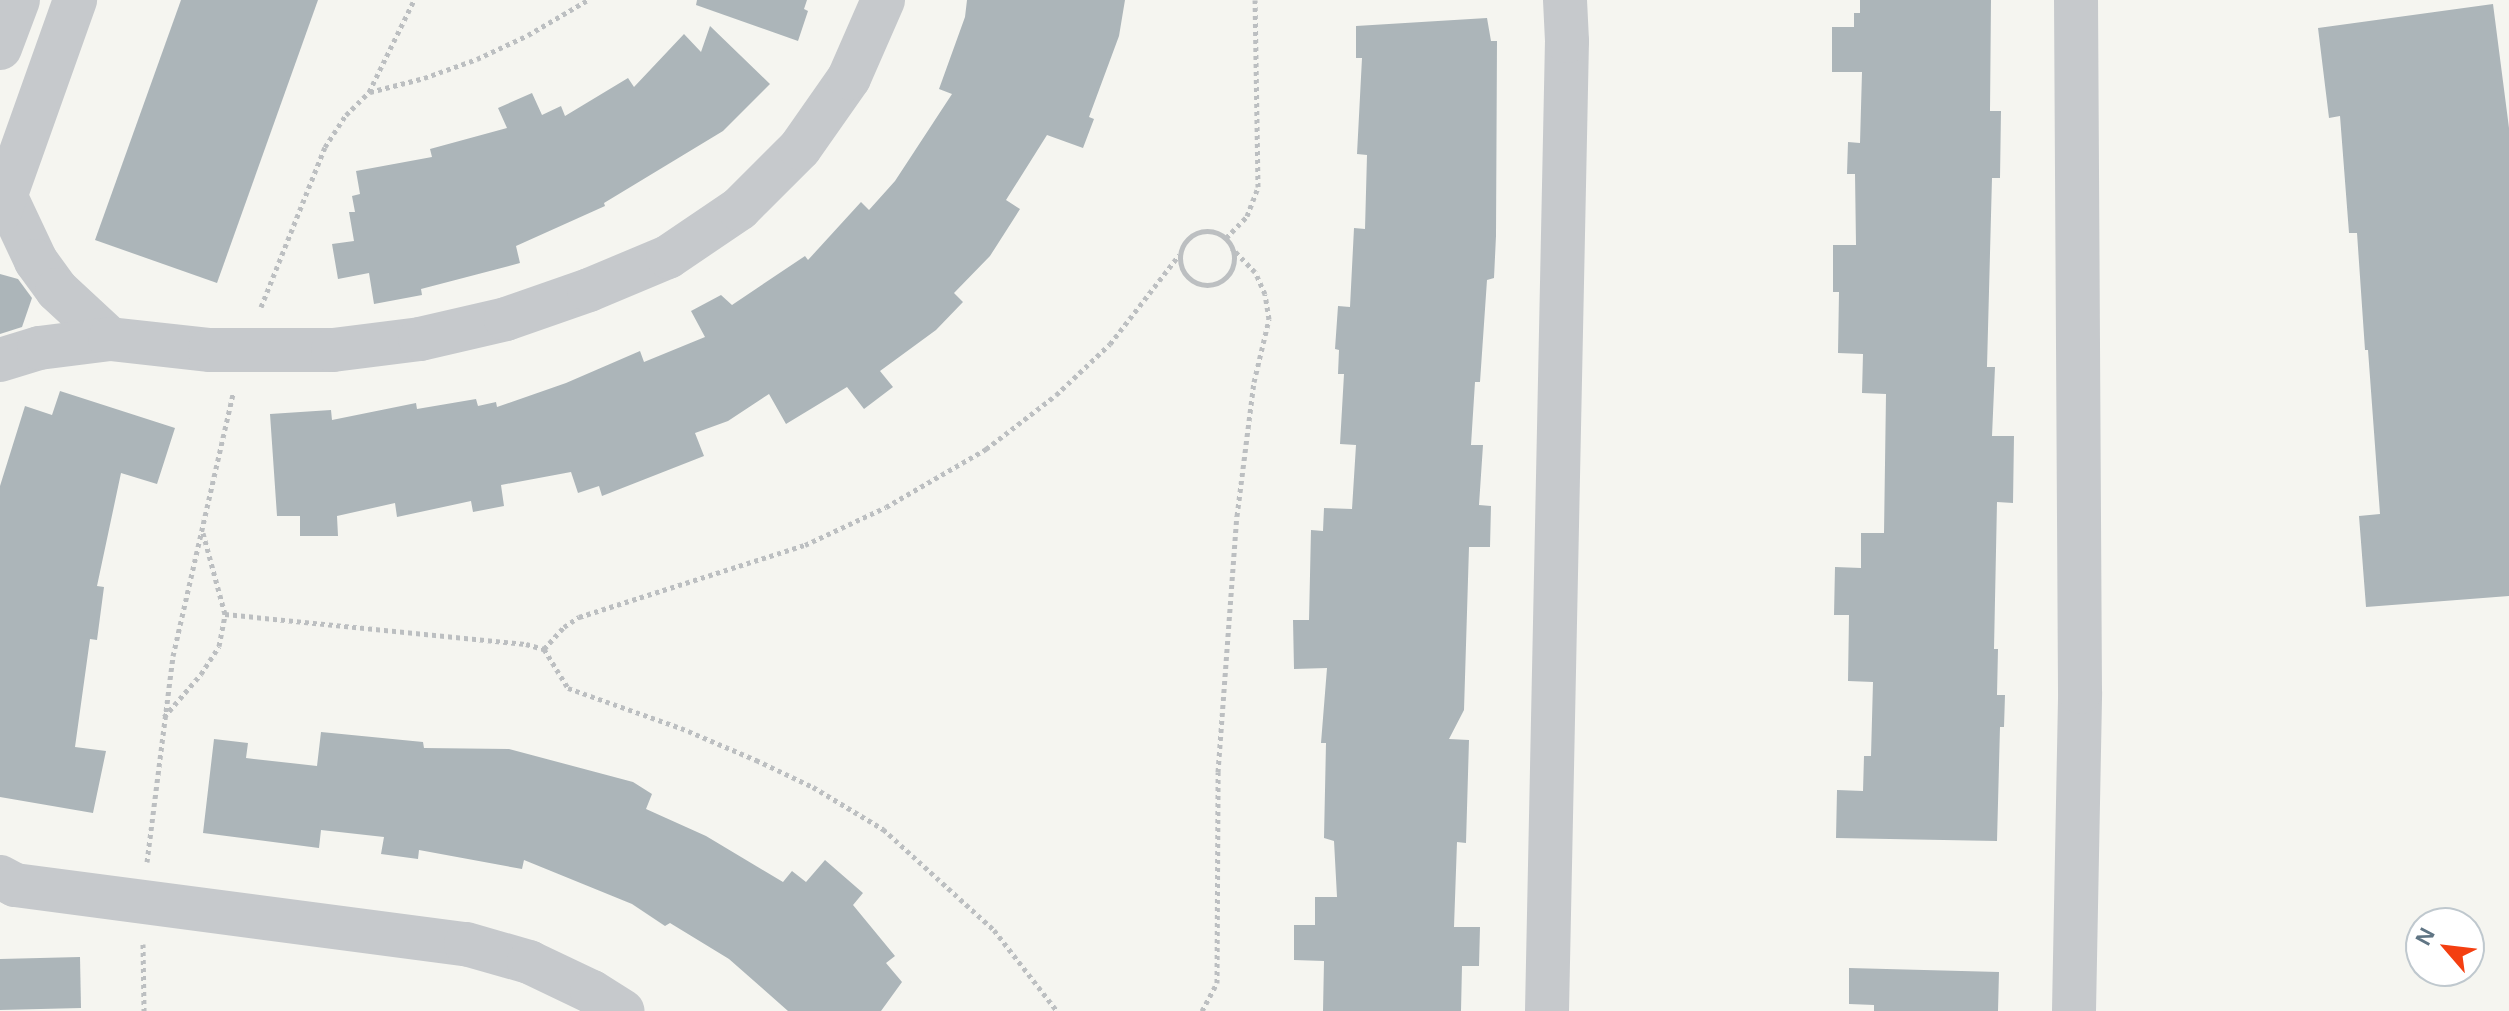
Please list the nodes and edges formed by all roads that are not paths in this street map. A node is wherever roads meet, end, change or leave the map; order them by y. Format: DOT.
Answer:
graph roads {
  1 [pos="18,0"];
  2 [pos="75,0"];
  3 [pos="883,0"];
  4 [pos="1565,0"];
  5 [pos="2076,0"];
  6 [pos="0,48"];
  7 [pos="3,203"];
  8 [pos="110,339"];
  9 [pos="0,360"];
  10 [pos="5,884"];
  11 [pos="623,1011"];
  12 [pos="1547,1011"];
  13 [pos="2074,1011"];
  1 -- 6 [label="street"];
  2 -- 7 [label="street"];
  3 -- 8 [label="street"];
  4 -- 12 [label="street"];
  5 -- 13 [label="street"];
  7 -- 8 [label="street"];
  8 -- 9 [label="street"];
  10 -- 11 [label="street"];
}
